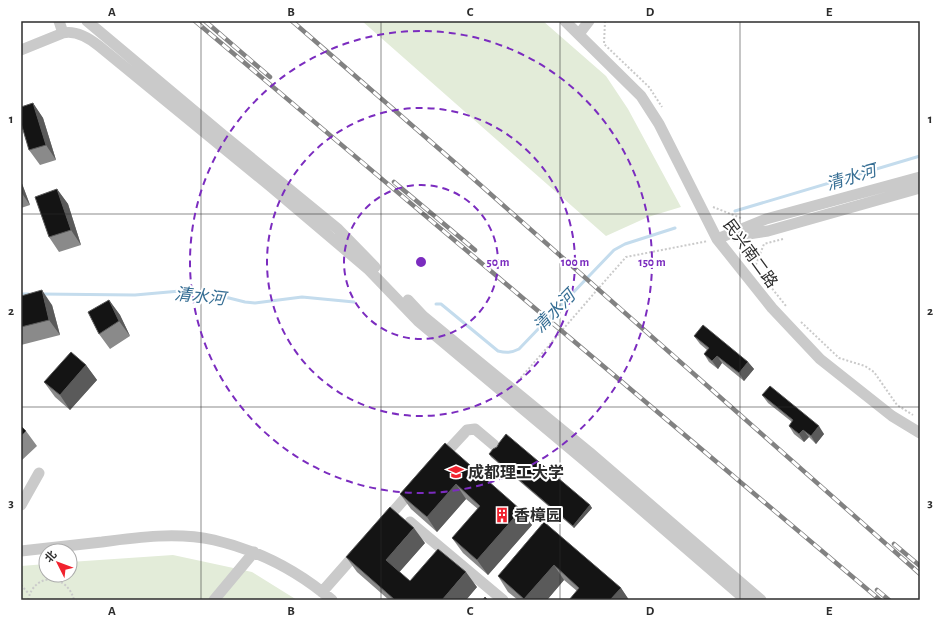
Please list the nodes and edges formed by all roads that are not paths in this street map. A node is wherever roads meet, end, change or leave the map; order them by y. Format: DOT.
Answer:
graph roads {
  1 [pos="59,21"];
  2 [pos="88,21"];
  3 [pos="565,21"];
  4 [pos="589,21"];
  5 [pos="63,33"];
  6 [pos="579,34"];
  7 [pos="21,50"];
  8 [pos="920,177"];
  9 [pos="920,188"];
  10 [pos="717,240"];
  11 [pos="920,433"];
  12 [pos="494,444"];
  13 [pos="436,464"];
  14 [pos="39,473"];
  15 [pos="420,481"];
  16 [pos="21,505"];
  17 [pos="410,522"];
  18 [pos="379,528"];
  19 [pos="369,539"];
  20 [pos="21,551"];
  21 [pos="254,552"];
  22 [pos="322,592"];
  23 [pos="214,600"];
  24 [pos="332,600"];
  25 [pos="503,600"];
  26 [pos="746,600"];
  27 [pos="761,600"];
  1 -- 5 [label="street"];
  2 -- 27 [label="street"];
  3 -- 6 [label="street, 民兴南二路"];
  4 -- 6 [label="street"];
  5 -- 7 [label="street"];
  5 -- 26 [label="street"];
  6 -- 10 [label="street, 民兴南二路"];
  8 -- 10 [label="street"];
  9 -- 10 [label="street"];
  10 -- 11 [label="street, 民兴南二路"];
  12 -- 13 [label="street"];
  14 -- 16 [label="street"];
  15 -- 18 [label="street"];
  17 -- 25 [label="street"];
  19 -- 22 [label="street"];
  20 -- 21 [label="street"];
  21 -- 22 [label="street"];
  21 -- 23 [label="street"];
  22 -- 24 [label="street"];
}
